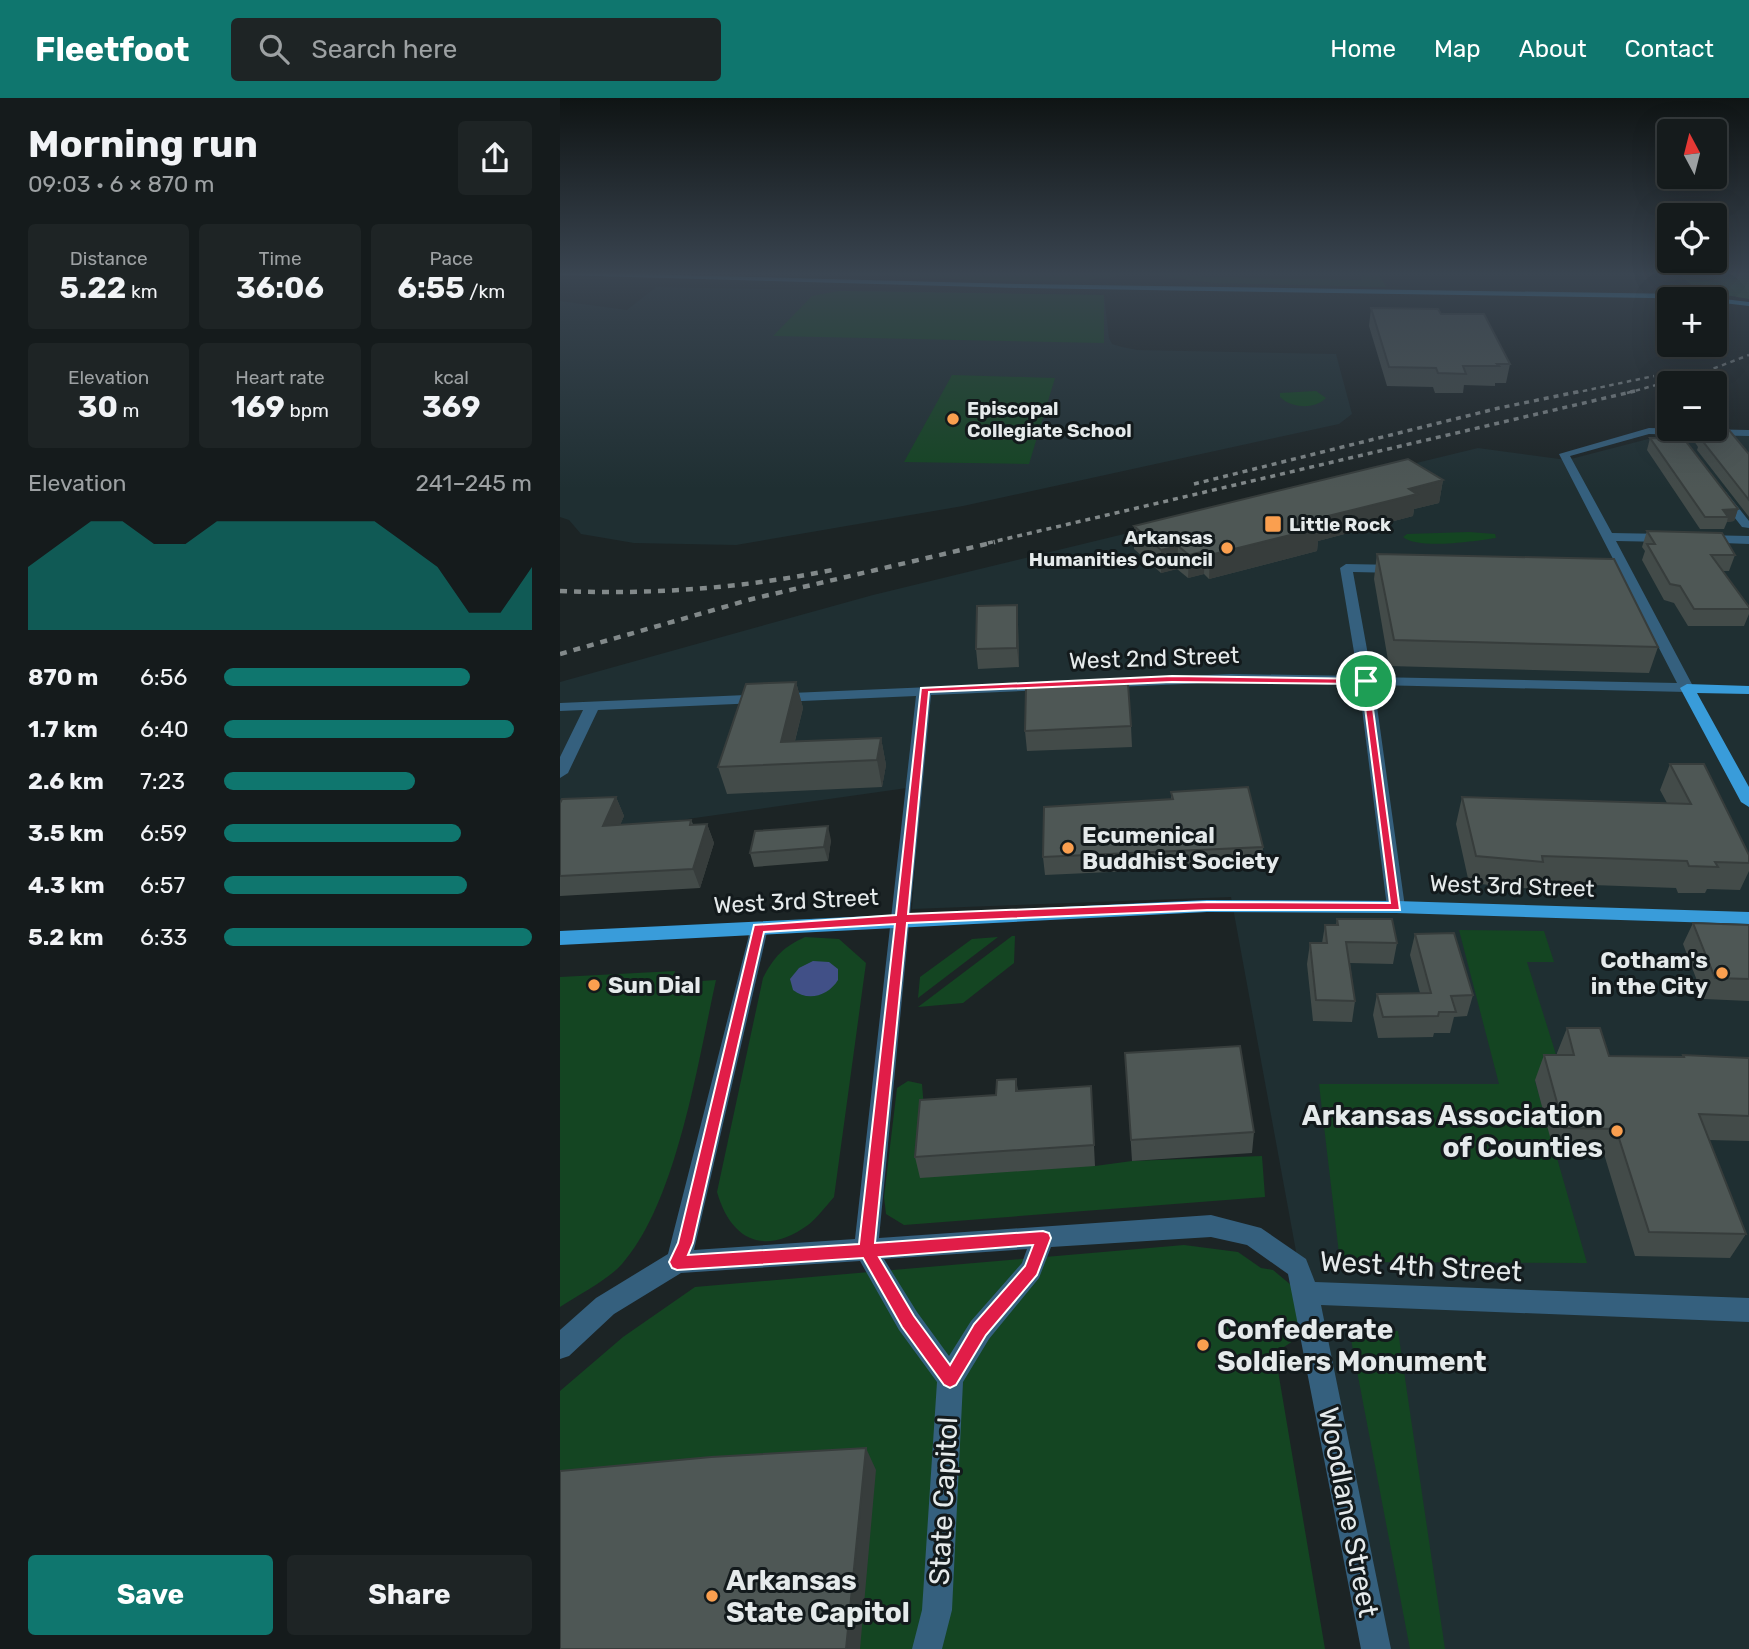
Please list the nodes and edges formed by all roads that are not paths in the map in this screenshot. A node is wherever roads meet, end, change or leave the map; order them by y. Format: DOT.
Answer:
graph roads {
  1 [pos="1657,432"];
  2 [pos="1727,433"];
  3 [pos="1749,433"];
  4 [pos="1682,441"];
  5 [pos="1688,449"];
  6 [pos="1713,482"];
  7 [pos="1746,525"];
  8 [pos="1607,537"];
  9 [pos="1749,540"];
  10 [pos="1414,570"];
  11 [pos="1607,574"];
  12 [pos="1626,574"];
  13 [pos="1366,681"];
  14 [pos="1687,688"];
  15 [pos="924,690"];
  16 [pos="1749,690"];
  17 [pos="593,705"];
  18 [pos="560,706"];
  19 [pos="560,773"];
  20 [pos="1749,802"];
  21 [pos="1396,907"];
  22 [pos="1749,918"];
  23 [pos="901,919"];
  24 [pos="759,928"];
  25 [pos="560,938"];
  26 [pos="1043,1238"];
  27 [pos="867,1250"];
  28 [pos="677,1262"];
  29 [pos="1306,1293"];
  30 [pos="1749,1310"];
  31 [pos="560,1346"];
  32 [pos="950,1379"];
  33 [pos="927,1649"];
  34 [pos="1376,1649"];
  1 -- 8 [label="street"];
  2 -- 3 [label="street"];
  4 -- 5 [label="street"];
  6 -- 7 [label="street"];
  8 -- 9 [label="street"];
  8 -- 12 [label="street"];
  10 -- 13 [label="street"];
  11 -- 12 [label="street"];
  12 -- 14 [label="street"];
  13 -- 14 [label="street, West 2nd Street"];
  13 -- 15 [label="street, West 2nd Street"];
  13 -- 21 [label="street"];
  14 -- 16 [label="main road, West 2nd Street"];
  14 -- 20 [label="main road"];
  15 -- 17 [label="street, West 2nd Street"];
  15 -- 23 [label="street"];
  17 -- 18 [label="street, West 2nd Street"];
  17 -- 19 [label="street"];
  21 -- 22 [label="main road, West 3rd Street"];
  21 -- 23 [label="main road, West 3rd Street"];
  23 -- 24 [label="main road, West 3rd Street"];
  23 -- 27 [label="street"];
  24 -- 25 [label="main road, West 3rd Street"];
  24 -- 28 [label="street"];
  26 -- 27 [label="street, West 4th Street"];
  26 -- 29 [label="street, West 4th Street"];
  26 -- 32 [label="street"];
  27 -- 28 [label="street, West 4th Street"];
  27 -- 32 [label="street"];
  28 -- 31 [label="street"];
  29 -- 30 [label="street, West 4th Street"];
  29 -- 34 [label="street, Woodlane Street"];
  32 -- 33 [label="street, State Capitol"];
}
